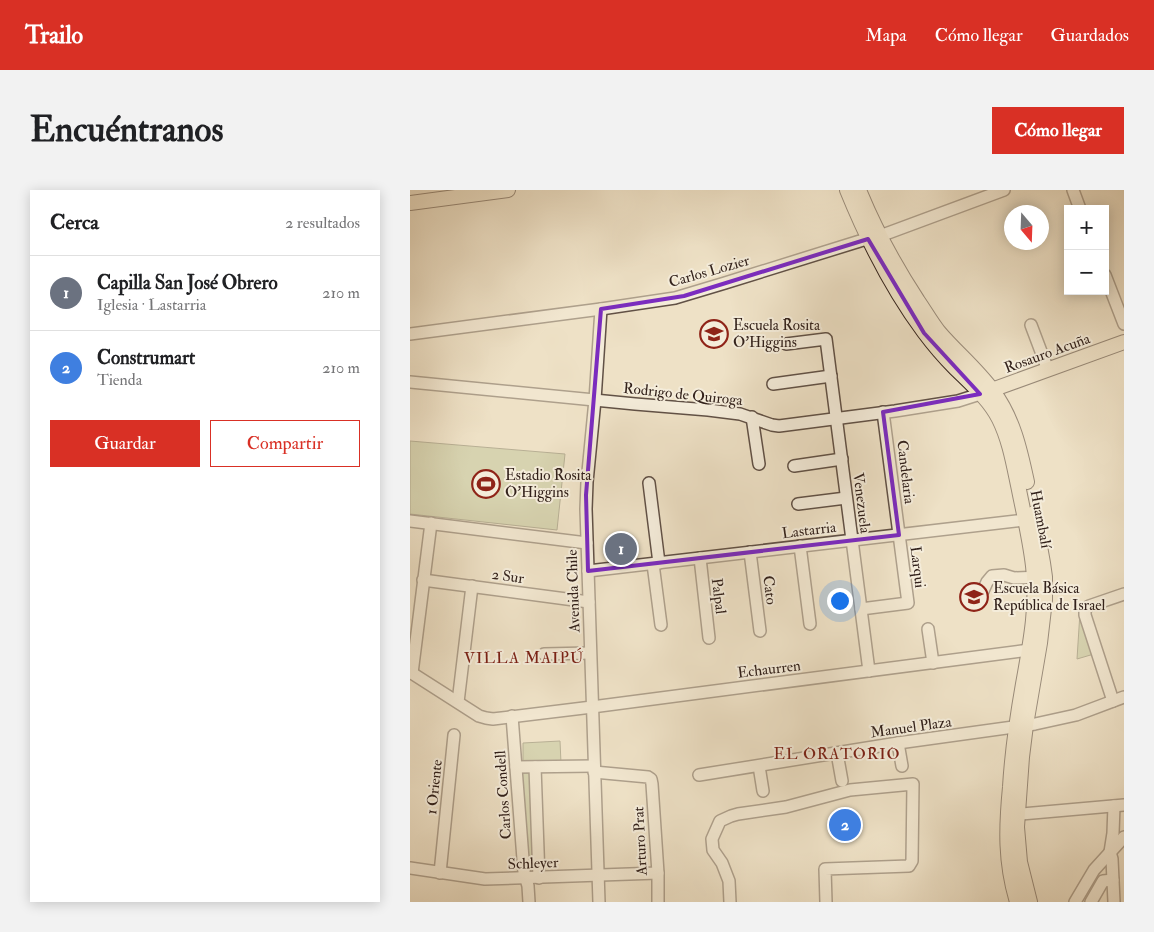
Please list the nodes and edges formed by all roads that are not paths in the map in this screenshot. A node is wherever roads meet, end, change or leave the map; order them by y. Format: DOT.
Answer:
graph roads {
  1 [pos="500,190"];
  2 [pos="846,190"];
  3 [pos="859,190"];
  4 [pos="1004,190"];
  5 [pos="1072,190"];
  6 [pos="410,203"];
  7 [pos="1078,205"];
  8 [pos="874,238"];
  9 [pos="1109,281"];
  10 [pos="1119,296"];
  11 [pos="601,309"];
  12 [pos="1124,324"];
  13 [pos="1032,325"];
  14 [pos="410,334"];
  15 [pos="1124,342"];
  16 [pos="786,344"];
  17 [pos="1048,370"];
  18 [pos="831,376"];
  19 [pos="410,382"];
  20 [pos="773,384"];
  21 [pos="986,392"];
  22 [pos="595,400"];
  23 [pos="883,412"];
  24 [pos="752,418"];
  25 [pos="836,419"];
  26 [pos="842,459"];
  27 [pos="759,464"];
  28 [pos="794,466"];
  29 [pos="650,483"];
  30 [pos="846,498"];
  31 [pos="798,504"];
  32 [pos="1030,520"];
  33 [pos="410,521"];
  34 [pos="431,524"];
  35 [pos="899,535"];
  36 [pos="852,540"];
  37 [pos="587,544"];
  38 [pos="800,546"];
  39 [pos="750,552"];
  40 [pos="700,558"];
  41 [pos="656,563"];
  42 [pos="588,571"];
  43 [pos="1040,577"];
  44 [pos="423,580"];
  45 [pos="472,586"];
  46 [pos="983,591"];
  47 [pos="1124,594"];
  48 [pos="589,602"];
  49 [pos="861,609"];
  50 [pos="810,624"];
  51 [pos="660,625"];
  52 [pos="928,629"];
  53 [pos="760,631"];
  54 [pos="710,638"];
  55 [pos="1029,650"];
  56 [pos="590,653"];
  57 [pos="544,654"];
  58 [pos="933,663"];
  59 [pos="869,671"];
  60 [pos="411,673"];
  61 [pos="1119,699"];
  62 [pos="458,702"];
  63 [pos="592,707"];
  64 [pos="512,716"];
  65 [pos="1021,726"];
  66 [pos="454,735"];
  67 [pos="898,744"];
  68 [pos="837,753"];
  69 [pos="760,766"];
  70 [pos="902,766"];
  71 [pos="516,767"];
  72 [pos="535,767"];
  73 [pos="594,769"];
  74 [pos="699,775"];
  75 [pos="842,781"];
  76 [pos="763,791"];
  77 [pos="1119,806"];
  78 [pos="1012,814"];
  79 [pos="1124,837"];
  80 [pos="1110,852"];
  81 [pos="410,868"];
  82 [pos="440,873"];
  83 [pos="658,873"];
  84 [pos="598,875"];
  85 [pos="526,878"];
  86 [pos="539,878"];
  87 [pos="1113,880"];
  88 [pos="1022,901"];
  89 [pos="529,902"];
  90 [pos="599,902"];
  91 [pos="658,902"];
  92 [pos="730,902"];
  93 [pos="826,902"];
  94 [pos="1075,902"];
  95 [pos="1091,902"];
  96 [pos="1114,902"];
  1 -- 6 [label="main road"];
  2 -- 8 [label="main road, Huambalí"];
  3 -- 8 [label="main road, Huambalí"];
  4 -- 8 [label="street, Carlos Lozier"];
  5 -- 7 [label="street"];
  8 -- 11 [label="street, Carlos Lozier"];
  8 -- 21 [label="main road, Huambalí"];
  9 -- 10 [label="street"];
  10 -- 12 [label="street"];
  11 -- 14 [label="street, Carlos Lozier"];
  11 -- 22 [label="street, Avenida Chile"];
  13 -- 17 [label="street"];
  15 -- 17 [label="main road, Rosauro Acuña"];
  16 -- 18 [label="street, Venezuela"];
  17 -- 21 [label="main road, Rosauro Acuña"];
  18 -- 20 [label="street"];
  18 -- 25 [label="street, Venezuela"];
  19 -- 22 [label="street, Rodrigo de Quiroga"];
  21 -- 23 [label="street, Rodrigo de Quiroga"];
  21 -- 32 [label="main road, Huambalí"];
  22 -- 24 [label="street, Rodrigo de Quiroga"];
  22 -- 37 [label="street, Avenida Chile"];
  23 -- 25 [label="street, Rodrigo de Quiroga"];
  23 -- 35 [label="street, Candelaria"];
  24 -- 25 [label="street, Rodrigo de Quiroga"];
  24 -- 27 [label="street"];
  25 -- 26 [label="street, Venezuela"];
  26 -- 28 [label="street"];
  26 -- 30 [label="street, Venezuela"];
  29 -- 41 [label="street"];
  30 -- 31 [label="street"];
  30 -- 36 [label="street, Venezuela"];
  32 -- 35 [label="street, Lastarria"];
  32 -- 43 [label="main road, Huambalí"];
  33 -- 34 [label="street"];
  34 -- 37 [label="street"];
  34 -- 44 [label="street"];
  35 -- 36 [label="street, Lastarria"];
  35 -- 49 [label="street, Larqui"];
  36 -- 38 [label="street, Lastarria"];
  36 -- 49 [label="street, Venezuela"];
  37 -- 42 [label="street, Avenida Chile"];
  38 -- 39 [label="street, Lastarria"];
  38 -- 50 [label="street"];
  39 -- 40 [label="street, Lastarria"];
  39 -- 53 [label="street, Cato"];
  40 -- 41 [label="street, Lastarria"];
  40 -- 54 [label="street, Palpal"];
  41 -- 42 [label="street, Lastarria"];
  41 -- 51 [label="street"];
  42 -- 48 [label="street, Avenida Chile"];
  43 -- 46 [label="street"];
  43 -- 55 [label="main road, Huambalí"];
  43 -- 65 [label="main road, Huambalí"];
  44 -- 45 [label="street, 2 Sur"];
  44 -- 60 [label="street"];
  45 -- 48 [label="street, 2 Sur"];
  45 -- 62 [label="street"];
  47 -- 61 [label="street"];
  48 -- 56 [label="street, Avenida Chile"];
  49 -- 59 [label="street, Venezuela"];
  52 -- 58 [label="street"];
  55 -- 58 [label="street, Echaurren"];
  55 -- 65 [label="main road, Huambalí"];
  56 -- 57 [label="street"];
  56 -- 63 [label="street, Avenida Chile"];
  58 -- 59 [label="street, Echaurren"];
  59 -- 63 [label="street, Echaurren"];
  60 -- 62 [label="street, Echaurren"];
  61 -- 65 [label="street, Manuel Plaza"];
  62 -- 64 [label="street, Echaurren"];
  63 -- 64 [label="street, Echaurren"];
  63 -- 73 [label="street, Avenida Chile"];
  64 -- 71 [label="street, Carlos Condell"];
  65 -- 67 [label="street, Manuel Plaza"];
  65 -- 78 [label="main road, Huambalí"];
  66 -- 82 [label="street, 1 Oriente"];
  67 -- 68 [label="street, Manuel Plaza"];
  67 -- 70 [label="street"];
  68 -- 69 [label="street, Manuel Plaza"];
  68 -- 75 [label="street"];
  69 -- 74 [label="street, Manuel Plaza"];
  69 -- 76 [label="street"];
  71 -- 72 [label="street"];
  71 -- 85 [label="street, Carlos Condell"];
  72 -- 73 [label="street"];
  72 -- 86 [label="street, Carlos Condell"];
  73 -- 83 [label="street, Arturo Prat"];
  73 -- 84 [label="street, Avenida Chile"];
  77 -- 78 [label="street"];
  77 -- 80 [label="street"];
  78 -- 88 [label="main road, Huambalí"];
  79 -- 80 [label="street"];
  80 -- 87 [label="street"];
  80 -- 94 [label="street"];
  81 -- 82 [label="street, Schleyer"];
  82 -- 85 [label="street, Schleyer"];
  83 -- 84 [label="street, Schleyer"];
  83 -- 91 [label="street, Arturo Prat"];
  84 -- 86 [label="street, Schleyer"];
  84 -- 90 [label="street, Avenida Chile"];
  85 -- 86 [label="street, Schleyer"];
  85 -- 89 [label="street, Carlos Condell"];
  87 -- 95 [label="street"];
  87 -- 96 [label="street"];
  92 -- 93 [label="street"];
}
